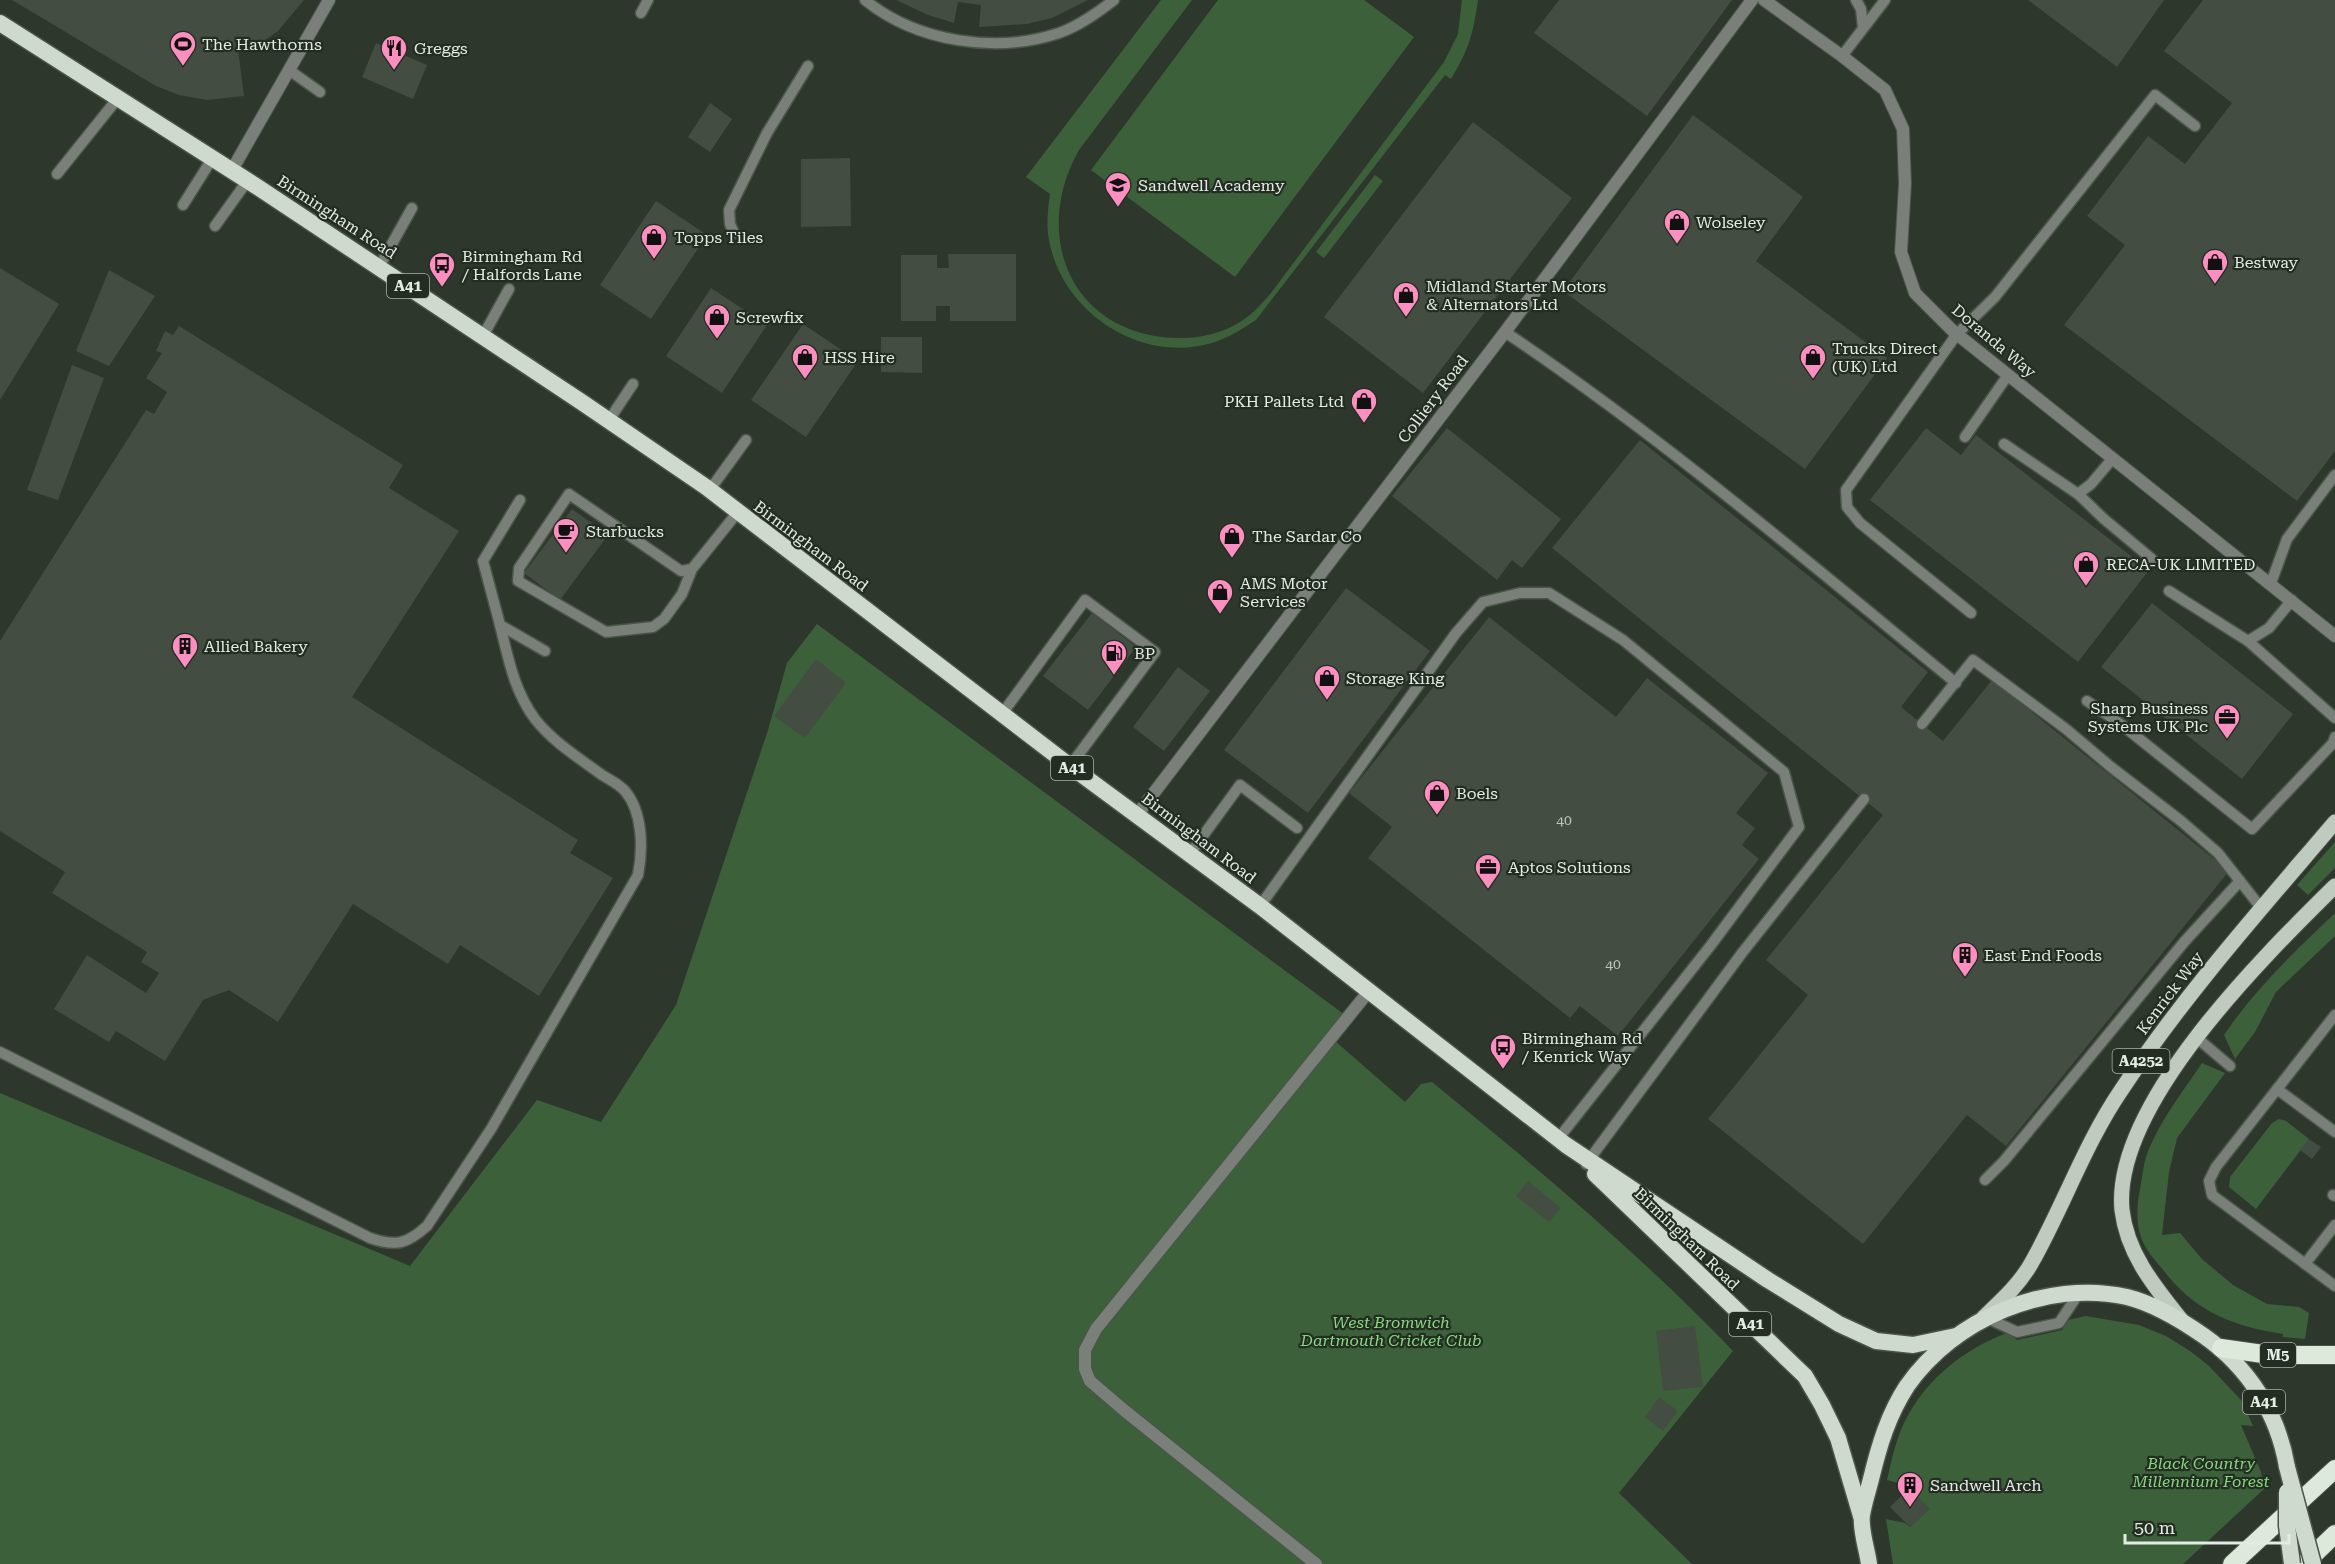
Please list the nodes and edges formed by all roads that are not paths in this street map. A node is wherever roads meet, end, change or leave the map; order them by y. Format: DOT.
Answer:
graph roads {
  1 [pos="329,0"];
  2 [pos="648,0"];
  3 [pos="866,0"];
  4 [pos="1114,0"];
  5 [pos="1752,0"];
  6 [pos="1764,0"];
  7 [pos="1856,0"];
  8 [pos="1885,0"];
  9 [pos="641,13"];
  10 [pos="0,23"];
  11 [pos="1863,27"];
  12 [pos="1842,56"];
  13 [pos="808,66"];
  14 [pos="289,70"];
  15 [pos="320,92"];
  16 [pos="118,98"];
  17 [pos="2195,126"];
  18 [pos="212,159"];
  19 [pos="232,170"];
  20 [pos="57,174"];
  21 [pos="248,180"];
  22 [pos="183,205"];
  23 [pos="412,208"];
  24 [pos="215,226"];
  25 [pos="734,233"];
  26 [pos="379,267"];
  27 [pos="509,289"];
  28 [pos="1505,332"];
  29 [pos="1957,334"];
  30 [pos="483,336"];
  31 [pos="2008,375"];
  32 [pos="633,384"];
  33 [pos="609,420"];
  34 [pos="1965,437"];
  35 [pos="746,440"];
  36 [pos="2004,444"];
  37 [pos="2113,458"];
  38 [pos="2335,475"];
  39 [pos="709,492"];
  40 [pos="2078,494"];
  41 [pos="520,500"];
  42 [pos="736,513"];
  43 [pos="2152,559"];
  44 [pos="692,569"];
  45 [pos="2271,583"];
  46 [pos="2169,591"];
  47 [pos="2292,600"];
  48 [pos="1971,613"];
  49 [pos="500,625"];
  50 [pos="2335,636"];
  51 [pos="2248,641"];
  52 [pos="544,651"];
  53 [pos="1956,682"];
  54 [pos="2087,701"];
  55 [pos="1002,714"];
  56 [pos="2335,718"];
  57 [pos="1922,724"];
  58 [pos="2335,737"];
  59 [pos="1070,766"];
  60 [pos="1864,799"];
  61 [pos="1137,815"];
  62 [pos="2335,822"];
  63 [pos="1297,828"];
  64 [pos="1189,855"];
  65 [pos="2240,881"];
  66 [pos="2335,886"];
  67 [pos="1260,906"];
  68 [pos="2262,909"];
  69 [pos="1369,991"];
  70 [pos="2335,1015"];
  71 [pos="2197,1038"];
  72 [pos="0,1052"];
  73 [pos="2230,1066"];
  74 [pos="2277,1089"];
  75 [pos="2335,1132"];
  76 [pos="1562,1142"];
  77 [pos="1587,1163"];
  78 [pos="1985,1180"];
  79 [pos="2335,1225"];
  80 [pos="2305,1264"];
  81 [pos="2335,1286"];
  82 [pos="2079,1293"];
  83 [pos="1983,1320"];
  84 [pos="2183,1321"];
  85 [pos="1956,1336"];
  86 [pos="2221,1348"];
  87 [pos="2335,1355"];
  88 [pos="2287,1467"];
  89 [pos="2335,1468"];
  90 [pos="1862,1516"];
  91 [pos="2335,1534"];
  92 [pos="1316,1564"];
  93 [pos="1869,1564"];
  94 [pos="2232,1564"];
  95 [pos="2292,1564"];
  96 [pos="2304,1564"];
  97 [pos="2313,1564"];
  1 -- 14 [label="street"];
  2 -- 9 [label="lane"];
  3 -- 4 [label="lane"];
  5 -- 28 [label="street, Colliery Road"];
  6 -- 12 [label="street, Doranda Way"];
  7 -- 11 [label="lane"];
  8 -- 11 [label="lane"];
  10 -- 16 [label="highway, Birmingham Road / A41"];
  11 -- 12 [label="lane"];
  12 -- 29 [label="street, Doranda Way"];
  13 -- 25 [label="lane"];
  14 -- 15 [label="lane"];
  14 -- 19 [label="street"];
  16 -- 18 [label="highway, Birmingham Road / A41"];
  16 -- 20 [label="lane"];
  17 -- 29 [label="lane"];
  18 -- 19 [label="highway, Birmingham Road / A41"];
  18 -- 22 [label="lane"];
  19 -- 21 [label="highway, Birmingham Road / A41"];
  21 -- 24 [label="lane"];
  21 -- 26 [label="highway, Birmingham Road / A41"];
  23 -- 26 [label="lane"];
  26 -- 30 [label="highway, Birmingham Road / A41"];
  27 -- 30 [label="lane"];
  28 -- 53 [label="lane"];
  28 -- 61 [label="street, Colliery Road"];
  29 -- 31 [label="street, Doranda Way"];
  29 -- 48 [label="lane"];
  30 -- 33 [label="highway, Birmingham Road / A41"];
  31 -- 34 [label="lane"];
  31 -- 37 [label="street, Doranda Way"];
  32 -- 33 [label="lane"];
  33 -- 39 [label="highway, Birmingham Road / A41"];
  35 -- 39 [label="lane"];
  36 -- 40 [label="lane"];
  37 -- 40 [label="lane"];
  37 -- 45 [label="street, Doranda Way"];
  38 -- 45 [label="lane"];
  39 -- 42 [label="highway, Birmingham Road / A41"];
  40 -- 43 [label="lane"];
  41 -- 49 [label="lane"];
  42 -- 44 [label="lane"];
  42 -- 55 [label="highway, Birmingham Road / A41"];
  44 -- 44 [label="lane"];
  45 -- 47 [label="street, Doranda Way"];
  46 -- 51 [label="lane"];
  47 -- 50 [label="street, Doranda Way"];
  47 -- 51 [label="lane"];
  49 -- 52 [label="lane"];
  49 -- 72 [label="lane"];
  51 -- 56 [label="lane"];
  53 -- 57 [label="lane"];
  53 -- 65 [label="lane"];
  54 -- 58 [label="lane"];
  55 -- 59 [label="highway, Birmingham Road / A41"];
  55 -- 59 [label="lane"];
  59 -- 61 [label="highway, Birmingham Road / A41"];
  60 -- 77 [label="lane"];
  61 -- 64 [label="highway, Birmingham Road / A41"];
  62 -- 68 [label="main road, Kenrick Way / A4252"];
  63 -- 64 [label="lane"];
  64 -- 67 [label="highway, Birmingham Road / A41"];
  65 -- 68 [label="lane"];
  65 -- 78 [label="lane"];
  66 -- 71 [label="main road, A4252"];
  67 -- 69 [label="highway, Birmingham Road / A41"];
  67 -- 76 [label="lane"];
  68 -- 83 [label="main road, Kenrick Way / A4252"];
  69 -- 76 [label="highway, Birmingham Road / A41"];
  69 -- 92 [label="street"];
  70 -- 74 [label="lane"];
  71 -- 73 [label="lane"];
  71 -- 84 [label="main road, A4252"];
  74 -- 75 [label="lane"];
  74 -- 80 [label="lane"];
  76 -- 77 [label="highway, Birmingham Road / A41"];
  77 -- 85 [label="highway, Birmingham Road / A41"];
  77 -- 90 [label="highway, Birmingham Road / A41"];
  79 -- 80 [label="lane"];
  80 -- 81 [label="lane"];
  82 -- 83 [label="highway, A41"];
  82 -- 83 [label="lane"];
  82 -- 84 [label="highway, A41"];
  83 -- 85 [label="highway, A41"];
  84 -- 86 [label="highway, A41"];
  85 -- 90 [label="highway, A41"];
  86 -- 87 [label="highway, M5"];
  86 -- 88 [label="highway, A41"];
  88 -- 95 [label="highway, bridge"];
  88 -- 97 [label="highway, A41, bridge"];
  89 -- 94 [label="highway"];
  90 -- 93 [label="highway, A41"];
  91 -- 96 [label="highway"];
}
